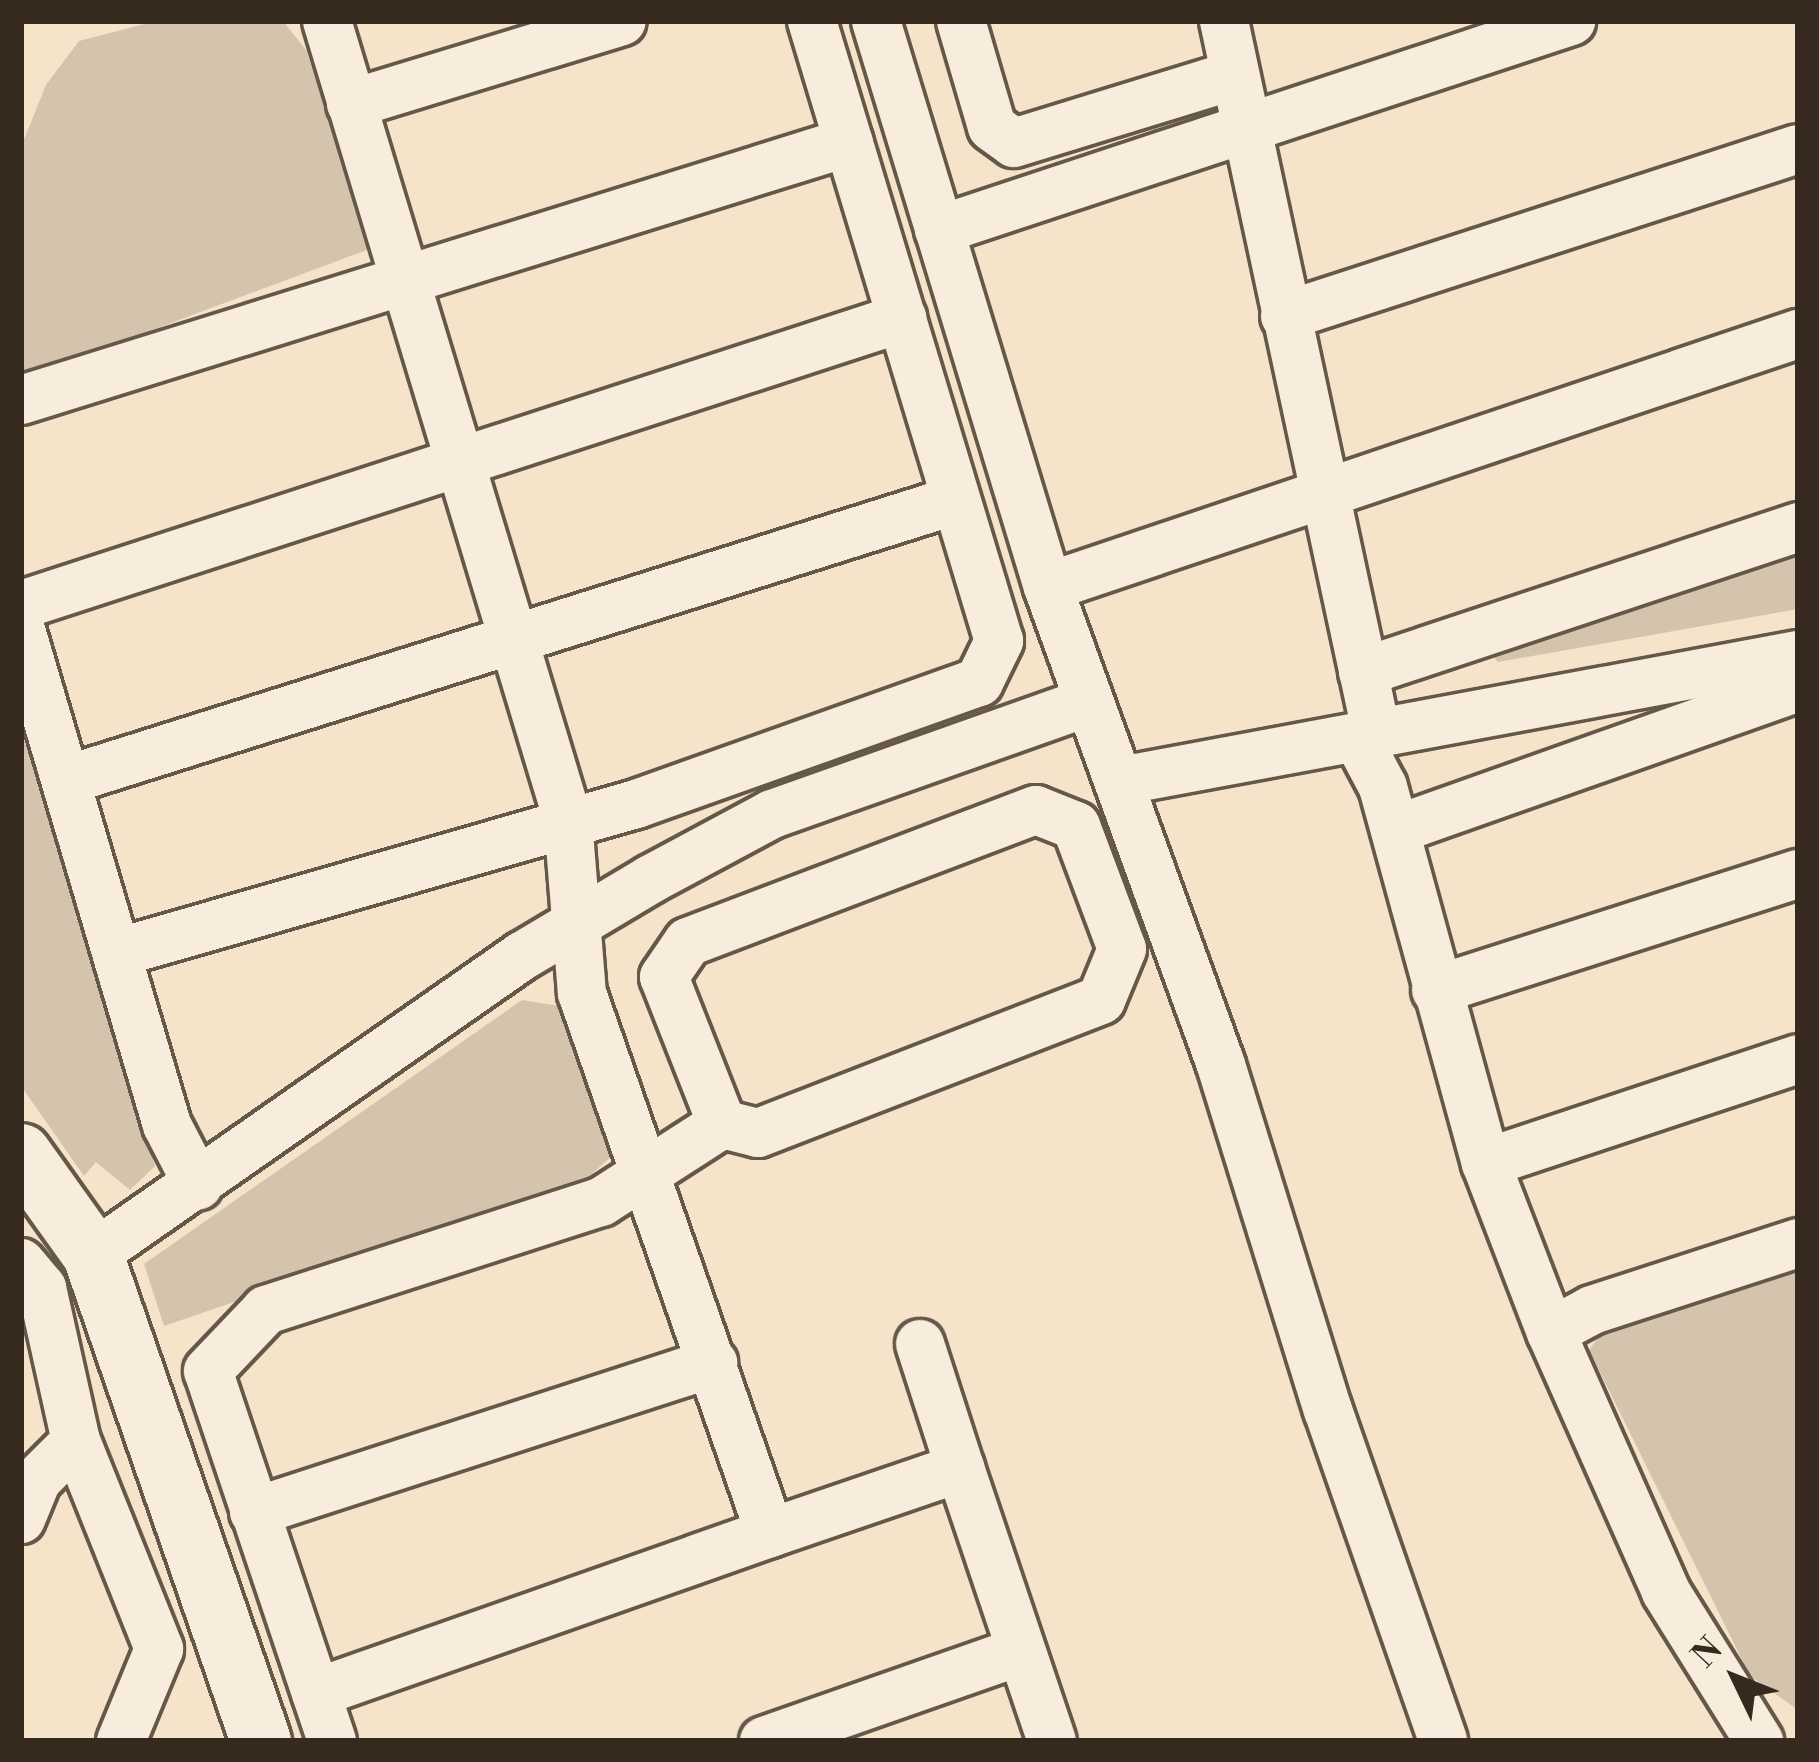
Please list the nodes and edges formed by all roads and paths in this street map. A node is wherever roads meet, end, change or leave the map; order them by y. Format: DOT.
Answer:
graph roads {
  1 [pos="327,21"];
  2 [pos="622,21"];
  3 [pos="812,21"];
  4 [pos="876,21"];
  5 [pos="962,21"];
  6 [pos="1224,21"];
  7 [pos="1571,21"];
  8 [pos="1235,75"];
  9 [pos="351,104"];
  10 [pos="1246,127"];
  11 [pos="849,142"];
  12 [pos="1798,148"];
  13 [pos="939,230"];
  14 [pos="402,281"];
  15 [pos="1285,316"];
  16 [pos="902,318"];
  17 [pos="1798,334"];
  18 [pos="21,400"];
  19 [pos="457,460"];
  20 [pos="1322,492"];
  21 [pos="956,500"];
  22 [pos="1798,527"];
  23 [pos="1048,586"];
  24 [pos="21,605"];
  25 [pos="21,630"];
  26 [pos="512,639"];
  27 [pos="1798,655"];
  28 [pos="1363,672"];
  29 [pos="1798,687"];
  30 [pos="1088,702"];
  31 [pos="1367,736"];
  32 [pos="67,780"];
  33 [pos="1120,781"];
  34 [pos="568,820"];
  35 [pos="1395,830"];
  36 [pos="1798,874"];
  37 [pos="572,924"];
  38 [pos="120,952"];
  39 [pos="1436,990"];
  40 [pos="1798,1059"];
  41 [pos="722,1124"];
  42 [pos="21,1154"];
  43 [pos="1486,1162"];
  44 [pos="647,1178"];
  45 [pos="198,1185"];
  46 [pos="1798,1243"];
  47 [pos="93,1256"];
  48 [pos="21,1263"];
  49 [pos="1551,1332"];
  50 [pos="920,1344"];
  51 [pos="712,1363"];
  52 [pos="76,1441"];
  53 [pos="960,1468"];
  54 [pos="254,1512"];
  55 [pos="21,1519"];
  56 [pos="770,1533"];
  57 [pos="1021,1651"];
  58 [pos="316,1693"];
  59 [pos="121,1741"];
  60 [pos="261,1741"];
  61 [pos="332,1741"];
  62 [pos="764,1741"];
  63 [pos="1052,1741"];
  64 [pos="1443,1741"];
  65 [pos="1760,1741"];
  1 -- 9 [label="street"];
  2 -- 9 [label="street"];
  3 -- 11 [label="street"];
  4 -- 13 [label="street"];
  5 -- 8 [label="street"];
  6 -- 8 [label="street"];
  7 -- 10 [label="street"];
  8 -- 10 [label="street"];
  9 -- 14 [label="street"];
  10 -- 13 [label="street"];
  10 -- 15 [label="street"];
  11 -- 14 [label="street"];
  11 -- 16 [label="street"];
  12 -- 15 [label="street"];
  13 -- 23 [label="street"];
  14 -- 18 [label="street"];
  14 -- 19 [label="street"];
  15 -- 20 [label="street"];
  16 -- 19 [label="street"];
  16 -- 21 [label="street"];
  17 -- 20 [label="street"];
  19 -- 24 [label="street"];
  19 -- 26 [label="street"];
  20 -- 23 [label="street"];
  20 -- 28 [label="street"];
  21 -- 26 [label="street"];
  21 -- 34 [label="street"];
  22 -- 28 [label="street"];
  23 -- 30 [label="street"];
  25 -- 32 [label="street"];
  26 -- 32 [label="street"];
  26 -- 34 [label="street"];
  27 -- 31 [label="street"];
  28 -- 31 [label="street"];
  29 -- 35 [label="street"];
  30 -- 33 [label="street"];
  30 -- 37 [label="street"];
  31 -- 33 [label="street"];
  31 -- 35 [label="street"];
  32 -- 38 [label="street"];
  33 -- 64 [label="street"];
  34 -- 37 [label="street"];
  34 -- 38 [label="street"];
  35 -- 39 [label="street"];
  36 -- 39 [label="street"];
  37 -- 44 [label="street"];
  37 -- 45 [label="street"];
  38 -- 45 [label="street"];
  39 -- 43 [label="street"];
  40 -- 43 [label="street"];
  41 -- 41 [label="street"];
  41 -- 44 [label="street"];
  42 -- 47 [label="street"];
  43 -- 49 [label="street"];
  44 -- 51 [label="street"];
  44 -- 54 [label="street"];
  45 -- 47 [label="street"];
  46 -- 49 [label="street"];
  47 -- 60 [label="street"];
  48 -- 52 [label="street"];
  49 -- 65 [label="street"];
  50 -- 53 [label="street"];
  51 -- 54 [label="street"];
  51 -- 56 [label="street"];
  52 -- 55 [label="street"];
  52 -- 59 [label="street"];
  53 -- 56 [label="street"];
  53 -- 57 [label="street"];
  54 -- 58 [label="street"];
  56 -- 58 [label="street"];
  57 -- 62 [label="street"];
  57 -- 63 [label="street"];
  58 -- 61 [label="street"];
}
